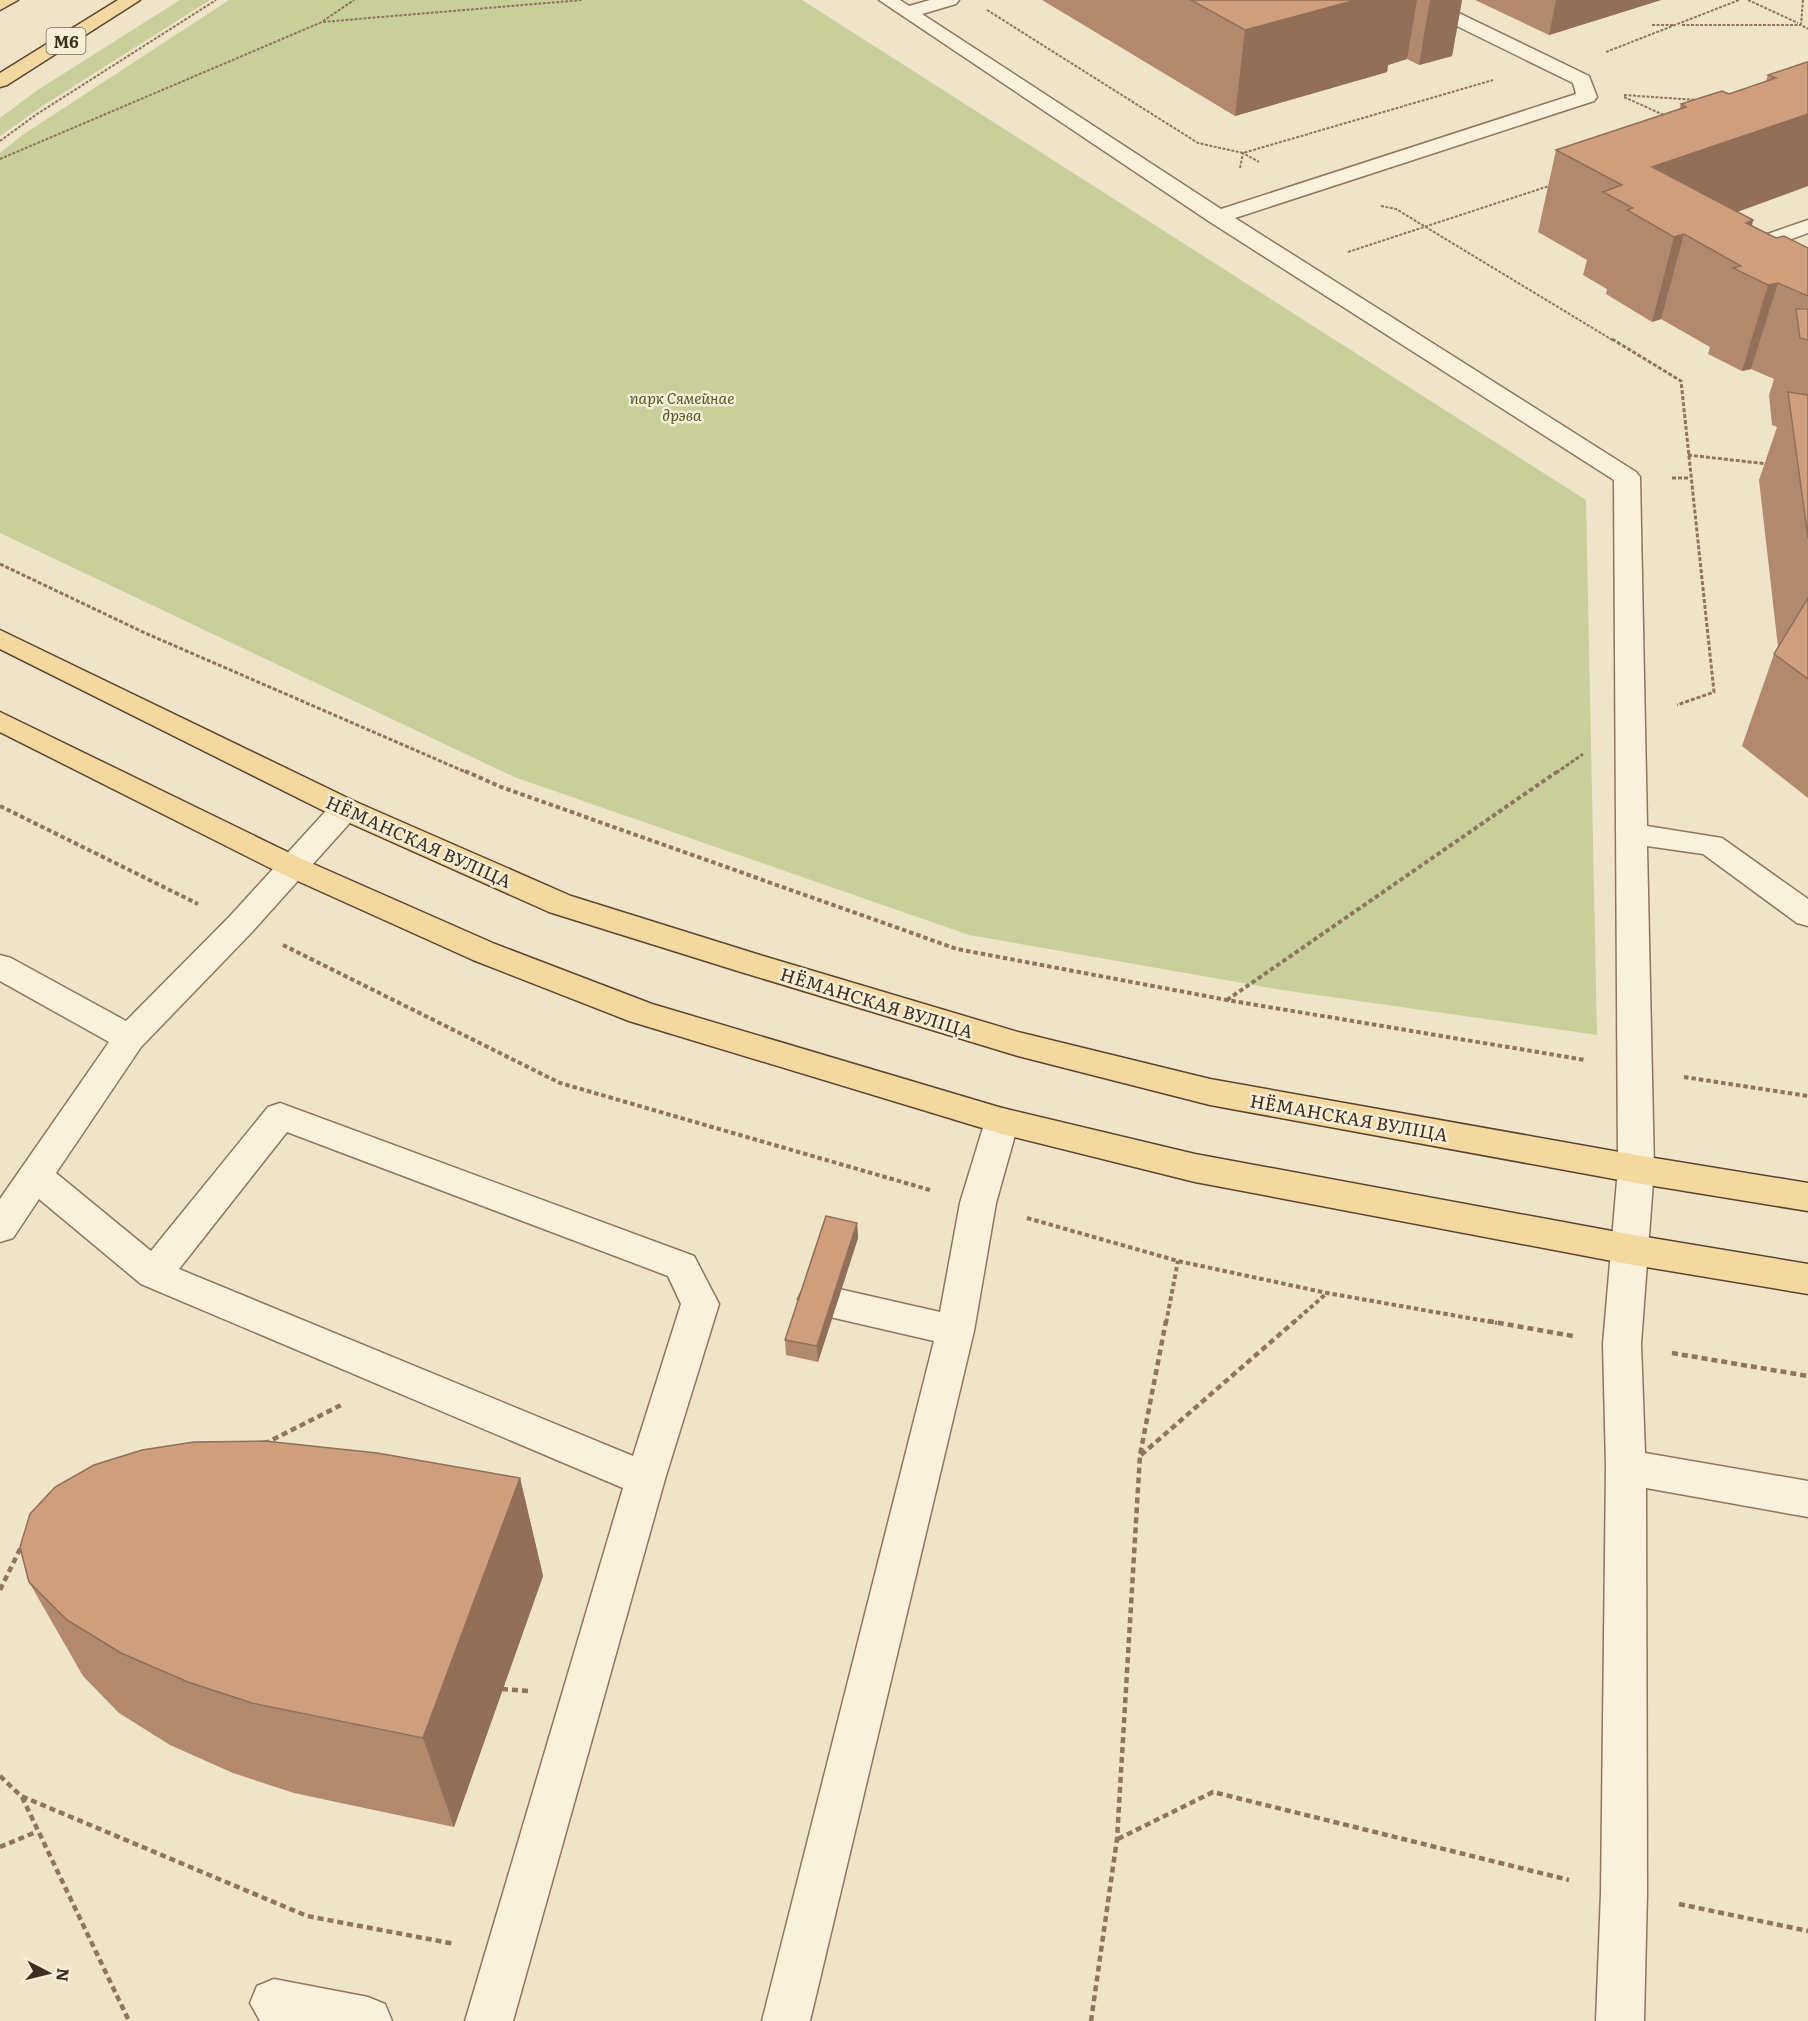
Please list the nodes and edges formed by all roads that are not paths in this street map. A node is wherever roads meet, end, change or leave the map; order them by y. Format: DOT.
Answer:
graph roads {
  1 [pos="9,0"];
  2 [pos="131,0"];
  3 [pos="888,0"];
  4 [pos="950,0"];
  5 [pos="1418,0"];
  6 [pos="0,5"];
  7 [pos="908,12"];
  8 [pos="0,81"];
  9 [pos="1218,217"];
  10 [pos="1808,226"];
  11 [pos="1741,269"];
  12 [pos="0,638"];
  13 [pos="0,721"];
  14 [pos="345,810"];
  15 [pos="1632,834"];
  16 [pos="291,866"];
  17 [pos="1808,915"];
  18 [pos="0,966"];
  19 [pos="129,1038"];
  20 [pos="1002,1121"];
  21 [pos="1636,1169"];
  22 [pos="34,1175"];
  23 [pos="1808,1197"];
  24 [pos="0,1228"];
  25 [pos="1628,1249"];
  26 [pos="154,1274"];
  27 [pos="1808,1279"];
  28 [pos="817,1299"];
  29 [pos="955,1331"];
  30 [pos="1626,1467"];
  31 [pos="645,1479"];
  32 [pos="1808,1499"];
  33 [pos="274,2003"];
  34 [pos="368,2021"];
  35 [pos="489,2021"];
  36 [pos="786,2021"];
  37 [pos="1620,2021"];
  1 -- 6 [label="main road"];
  2 -- 8 [label="main road, М6"];
  3 -- 7 [label="lane"];
  4 -- 7 [label="lane"];
  5 -- 9 [label="lane"];
  7 -- 9 [label="lane"];
  9 -- 15 [label="lane"];
  10 -- 11 [label="lane"];
  12 -- 14 [label="main road, НЁМАНСКАЯ ВУЛІЦА"];
  13 -- 16 [label="main road"];
  14 -- 16 [label="lane"];
  14 -- 21 [label="main road, НЁМАНСКАЯ ВУЛІЦА"];
  15 -- 17 [label="lane"];
  15 -- 21 [label="lane"];
  16 -- 19 [label="lane"];
  16 -- 20 [label="main road"];
  18 -- 19 [label="lane"];
  19 -- 22 [label="lane"];
  20 -- 25 [label="main road"];
  20 -- 29 [label="lane"];
  21 -- 23 [label="main road, НЁМАНСКАЯ ВУЛІЦА"];
  21 -- 25 [label="lane"];
  22 -- 24 [label="lane"];
  22 -- 26 [label="lane"];
  25 -- 27 [label="main road"];
  25 -- 30 [label="lane"];
  26 -- 31 [label="lane"];
  26 -- 31 [label="lane"];
  28 -- 29 [label="lane"];
  29 -- 36 [label="lane"];
  30 -- 32 [label="lane"];
  30 -- 37 [label="lane"];
  31 -- 35 [label="lane"];
  33 -- 34 [label="lane"];
}
